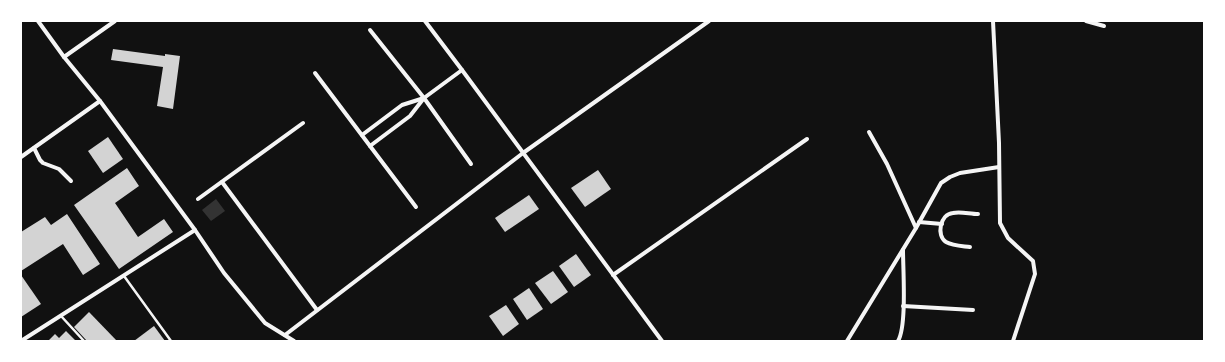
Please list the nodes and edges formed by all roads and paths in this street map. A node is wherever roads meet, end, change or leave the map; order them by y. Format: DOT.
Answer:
graph roads {
  1 [pos="38,21"];
  2 [pos="115,21"];
  3 [pos="424,21"];
  4 [pos="993,21"];
  5 [pos="1086,21"];
  6 [pos="707,22"];
  7 [pos="1104,26"];
  8 [pos="370,30"];
  9 [pos="64,57"];
  10 [pos="462,70"];
  11 [pos="315,73"];
  12 [pos="424,98"];
  13 [pos="100,101"];
  14 [pos="303,123"];
  15 [pos="869,132"];
  16 [pos="362,135"];
  17 [pos="807,139"];
  18 [pos="370,146"];
  19 [pos="34,148"];
  20 [pos="523,153"];
  21 [pos="21,156"];
  22 [pos="471,164"];
  23 [pos="999,167"];
  24 [pos="71,181"];
  25 [pos="222,182"];
  26 [pos="198,199"];
  27 [pos="416,208"];
  28 [pos="978,214"];
  29 [pos="919,222"];
  30 [pos="942,224"];
  31 [pos="916,228"];
  32 [pos="195,230"];
  33 [pos="970,247"];
  34 [pos="903,249"];
  35 [pos="613,275"];
  36 [pos="124,276"];
  37 [pos="903,306"];
  38 [pos="317,310"];
  39 [pos="973,310"];
  40 [pos="61,316"];
  41 [pos="285,335"];
  42 [pos="21,341"];
  43 [pos="84,341"];
  44 [pos="172,341"];
  45 [pos="294,341"];
  46 [pos="662,341"];
  47 [pos="847,341"];
  48 [pos="898,341"];
  49 [pos="1013,341"];
  1 -- 9 [label="street"];
  2 -- 9 [label="street"];
  3 -- 10 [label="street"];
  4 -- 23 [label="street"];
  5 -- 7 [label="street"];
  6 -- 20 [label="street"];
  8 -- 12 [label="street"];
  9 -- 13 [label="street"];
  10 -- 12 [label="street"];
  10 -- 20 [label="street"];
  11 -- 16 [label="street"];
  12 -- 16 [label="street"];
  12 -- 18 [label="street"];
  12 -- 22 [label="street"];
  13 -- 19 [label="street"];
  13 -- 32 [label="street"];
  14 -- 25 [label="street"];
  15 -- 31 [label="street"];
  16 -- 18 [label="street"];
  17 -- 35 [label="street"];
  18 -- 27 [label="street"];
  19 -- 21 [label="street"];
  19 -- 24 [label="street"];
  20 -- 35 [label="street"];
  20 -- 38 [label="street"];
  23 -- 29 [label="street"];
  23 -- 49 [label="street"];
  25 -- 26 [label="street"];
  25 -- 38 [label="street"];
  28 -- 30 [label="street"];
  29 -- 30 [label="street"];
  29 -- 31 [label="street"];
  30 -- 33 [label="street"];
  31 -- 34 [label="street"];
  32 -- 36 [label="street"];
  32 -- 41 [label="street"];
  34 -- 37 [label="street"];
  34 -- 47 [label="street"];
  35 -- 46 [label="street"];
  36 -- 40 [label="street"];
  36 -- 44 [label="lane"];
  37 -- 39 [label="street"];
  37 -- 48 [label="street"];
  38 -- 41 [label="street"];
  40 -- 42 [label="street"];
  40 -- 43 [label="lane"];
  41 -- 45 [label="street"];
}
